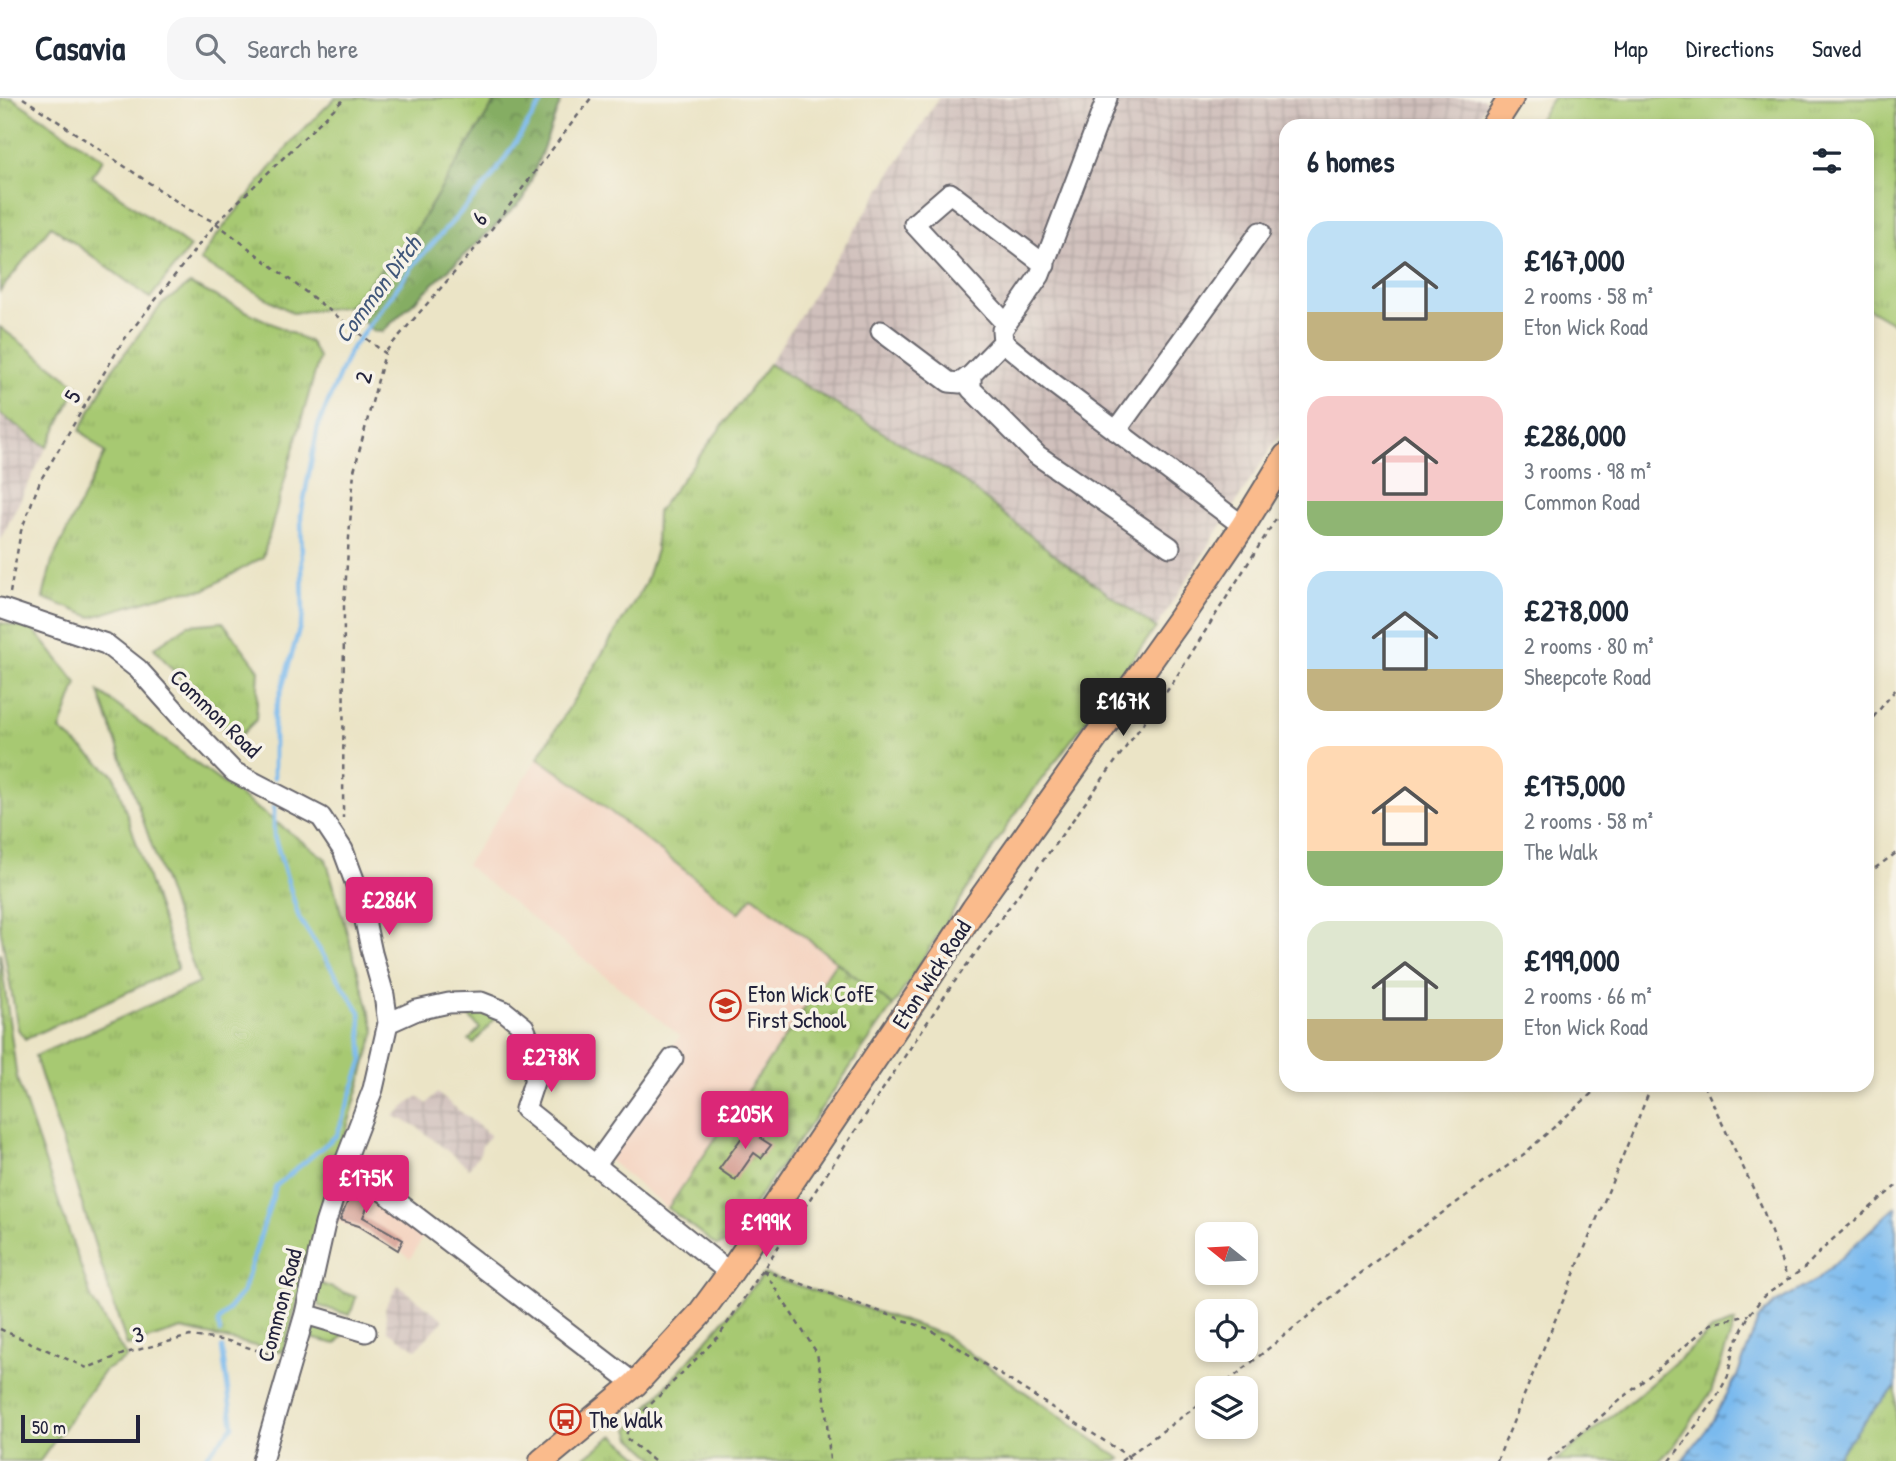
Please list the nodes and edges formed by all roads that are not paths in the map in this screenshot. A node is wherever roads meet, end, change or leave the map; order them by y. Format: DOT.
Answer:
graph roads {
  1 [pos="1107,98"];
  2 [pos="1511,98"];
  3 [pos="1498,119"];
  4 [pos="1260,232"];
  5 [pos="1045,265"];
  6 [pos="881,331"];
  7 [pos="1005,333"];
  8 [pos="971,375"];
  9 [pos="1116,431"];
  10 [pos="1279,467"];
  11 [pos="1243,526"];
  12 [pos="1170,547"];
  13 [pos="3,609"];
  14 [pos="388,1023"];
  15 [pos="673,1058"];
  16 [pos="345,1162"];
  17 [pos="595,1166"];
  18 [pos="730,1273"];
  19 [pos="304,1314"];
  20 [pos="366,1332"];
  21 [pos="635,1384"];
  22 [pos="262,1461"];
  23 [pos="542,1461"];
  1 -- 5 [label="street"];
  2 -- 3 [label="main road"];
  4 -- 9 [label="street"];
  5 -- 7 [label="street"];
  5 -- 7 [label="street"];
  6 -- 8 [label="street"];
  7 -- 8 [label="street"];
  7 -- 9 [label="street"];
  8 -- 12 [label="street"];
  9 -- 11 [label="street"];
  10 -- 11 [label="main road, Eton Wick Road"];
  11 -- 18 [label="main road, Eton Wick Road"];
  13 -- 14 [label="street, Common Road"];
  14 -- 16 [label="street, Common Road"];
  14 -- 17 [label="street"];
  15 -- 17 [label="street"];
  16 -- 19 [label="street, Common Road"];
  16 -- 21 [label="street"];
  17 -- 18 [label="street"];
  18 -- 21 [label="main road, Eton Wick Road"];
  19 -- 20 [label="street"];
  19 -- 22 [label="street, Common Road"];
  21 -- 23 [label="main road, Eton Wick Road"];
}
